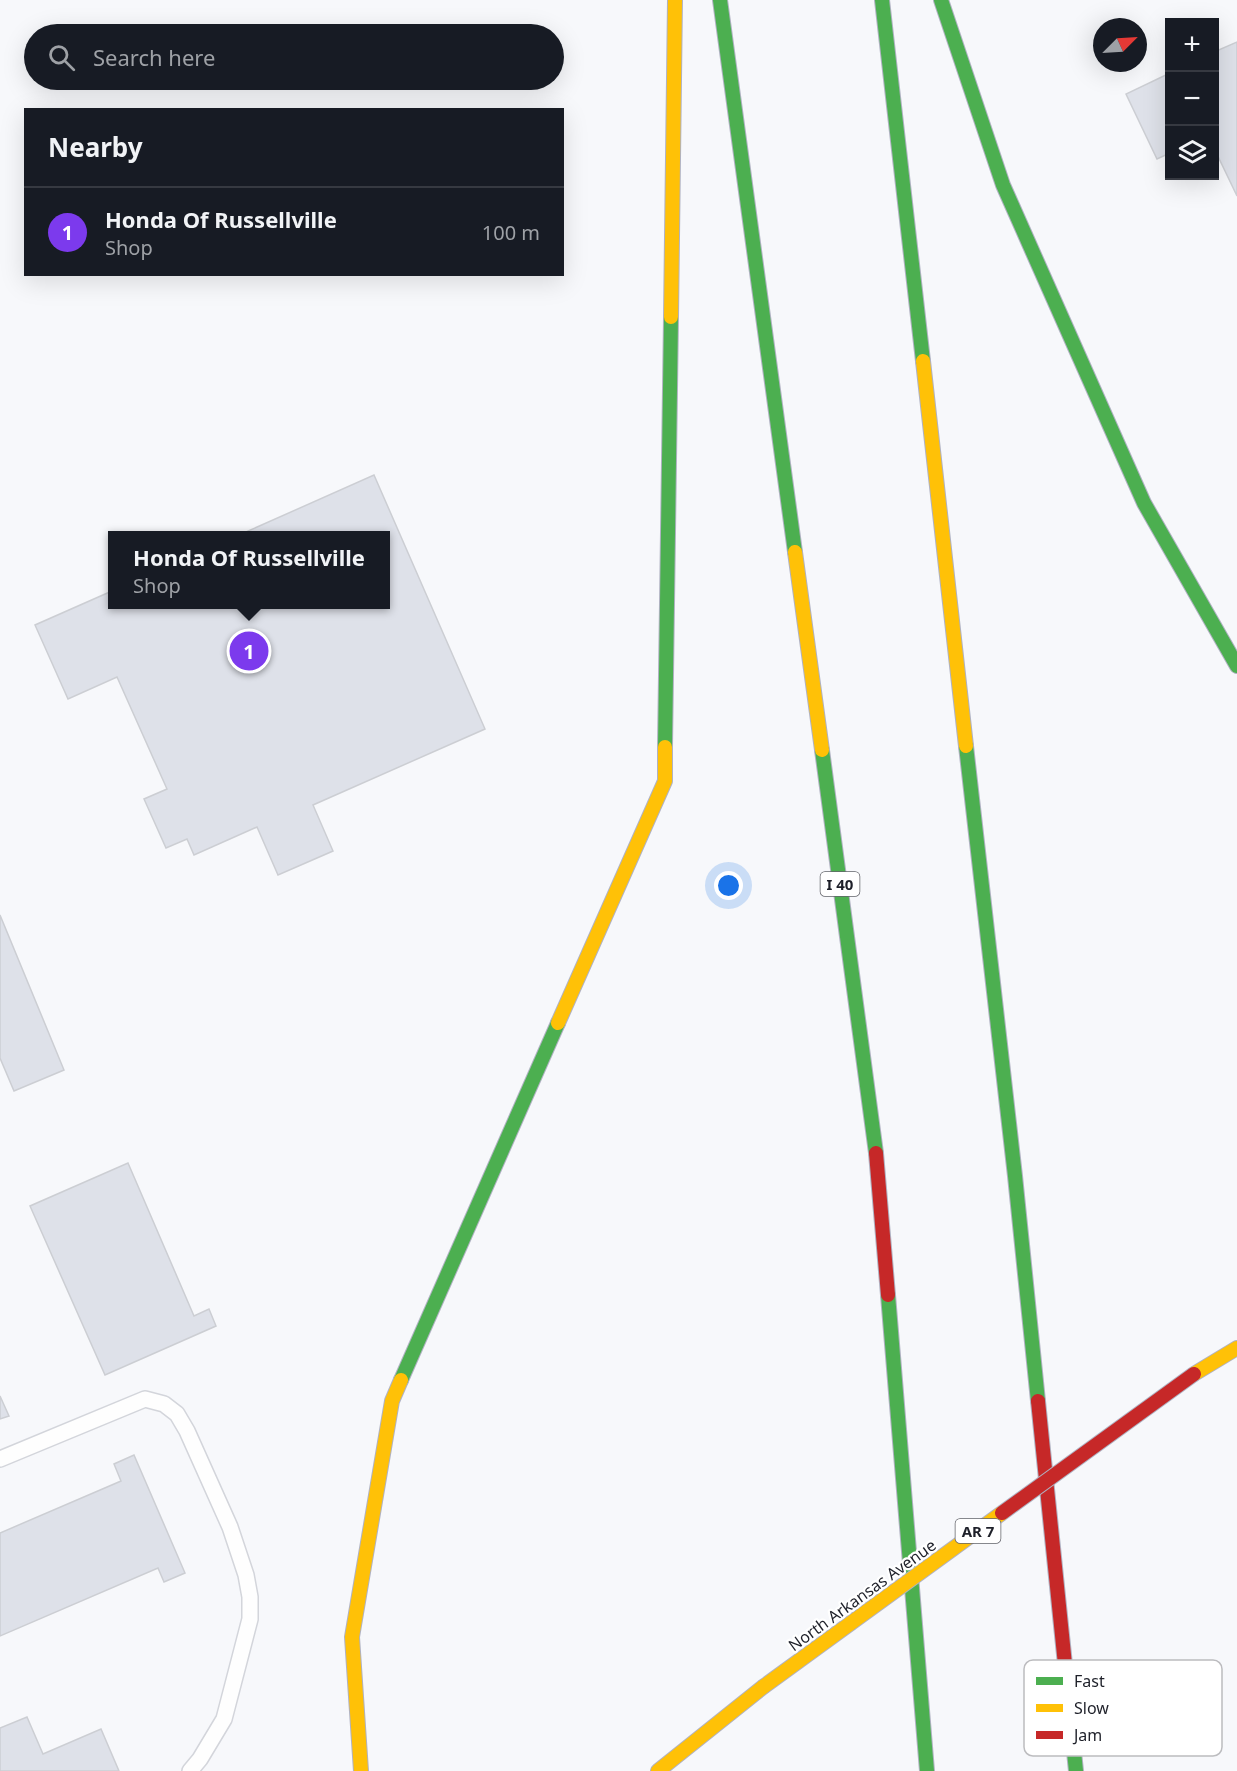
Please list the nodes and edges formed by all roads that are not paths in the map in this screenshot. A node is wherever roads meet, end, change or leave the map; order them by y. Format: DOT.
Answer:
graph roads {
  1 [pos="675,0"];
  2 [pos="720,0"];
  3 [pos="882,0"];
  4 [pos="941,0"];
  5 [pos="1237,666"];
  6 [pos="1237,1348"];
  7 [pos="0,1459"];
  8 [pos="1065,1660"];
  9 [pos="1074,1756"];
  10 [pos="190,1771"];
  11 [pos="361,1771"];
  12 [pos="658,1771"];
  13 [pos="927,1771"];
  14 [pos="1076,1771"];
  1 -- 11 [label="highway"];
  2 -- 13 [label="highway, I 40"];
  3 -- 8 [label="highway"];
  4 -- 5 [label="highway"];
  6 -- 12 [label="highway, North Arkansas Avenue / AR 7, bridge"];
  7 -- 10 [label="lane"];
  9 -- 14 [label="highway"];
}
